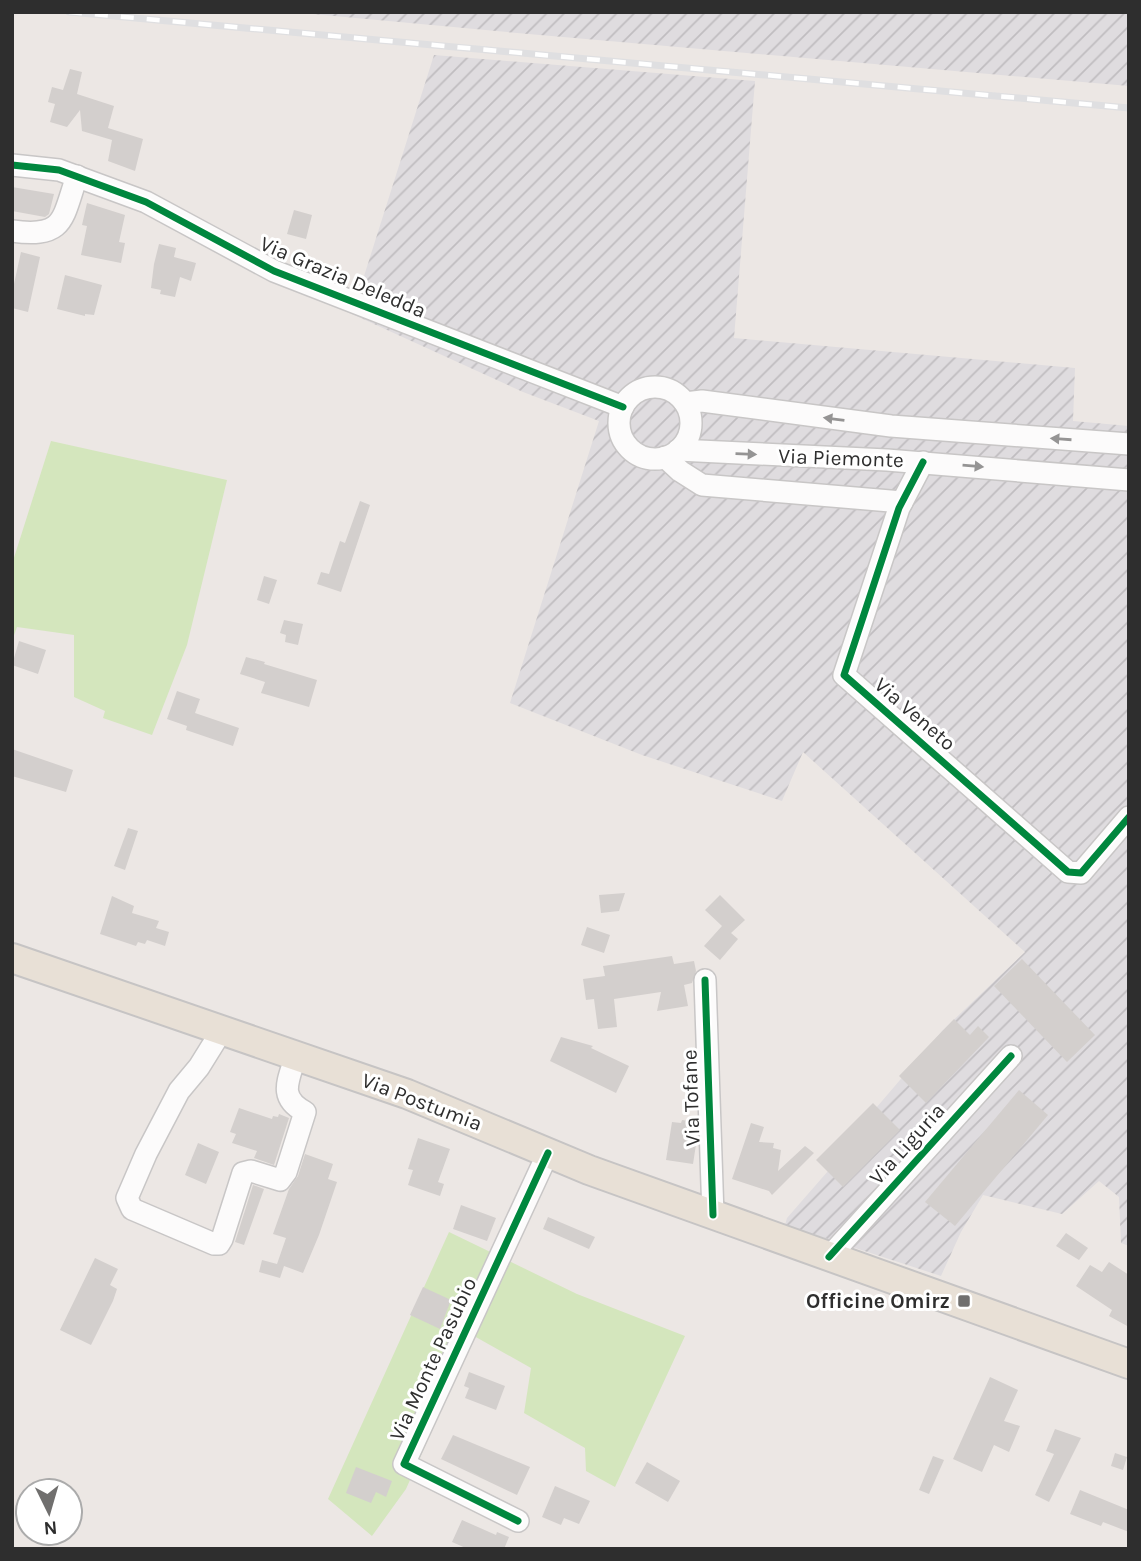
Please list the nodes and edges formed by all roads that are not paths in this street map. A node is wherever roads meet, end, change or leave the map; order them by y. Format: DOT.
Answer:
graph roads {
  1 [pos="12,165"];
  2 [pos="77,176"];
  3 [pos="12,231"];
  4 [pos="685,403"];
  5 [pos="623,407"];
  6 [pos="891,426"];
  7 [pos="1129,444"];
  8 [pos="672,454"];
  9 [pos="887,460"];
  10 [pos="923,462"];
  11 [pos="1129,480"];
  12 [pos="902,502"];
  13 [pos="1129,817"];
  14 [pos="12,958"];
  15 [pos="705,981"];
  16 [pos="222,1030"];
  17 [pos="296,1055"];
  18 [pos="1011,1056"];
  19 [pos="548,1153"];
  20 [pos="713,1215"];
  21 [pos="829,1257"];
  22 [pos="1129,1364"];
  23 [pos="518,1521"];
  1 -- 2 [label="street, Via Grazia Deledda"];
  2 -- 3 [label="street"];
  2 -- 5 [label="street, Via Grazia Deledda"];
  4 -- 5 [label="street, Via Piemonte"];
  6 -- 4 [label="street, Via Piemonte, one-way"];
  4 -- 8 [label="street"];
  5 -- 8 [label="street, Via Piemonte"];
  7 -- 6 [label="street, Via Piemonte, one-way"];
  6 -- 9 [label="street"];
  8 -- 9 [label="street, Via Piemonte, one-way"];
  8 -- 12 [label="street"];
  9 -- 10 [label="street, Via Piemonte"];
  10 -- 11 [label="street, Via Piemonte, one-way"];
  10 -- 12 [label="street, Via Veneto"];
  12 -- 13 [label="street, Via Veneto"];
  14 -- 16 [label="main road, Via Postumia"];
  15 -- 20 [label="street, Via Tofane"];
  16 -- 17 [label="main road, Via Postumia"];
  16 -- 17 [label="street"];
  17 -- 19 [label="main road, Via Postumia"];
  18 -- 21 [label="street, Via Liguria"];
  19 -- 20 [label="main road, Via Postumia"];
  19 -- 23 [label="street, Via Monte Pasubio"];
  20 -- 21 [label="main road, Via Postumia"];
  21 -- 22 [label="main road, Via Postumia"];
}
